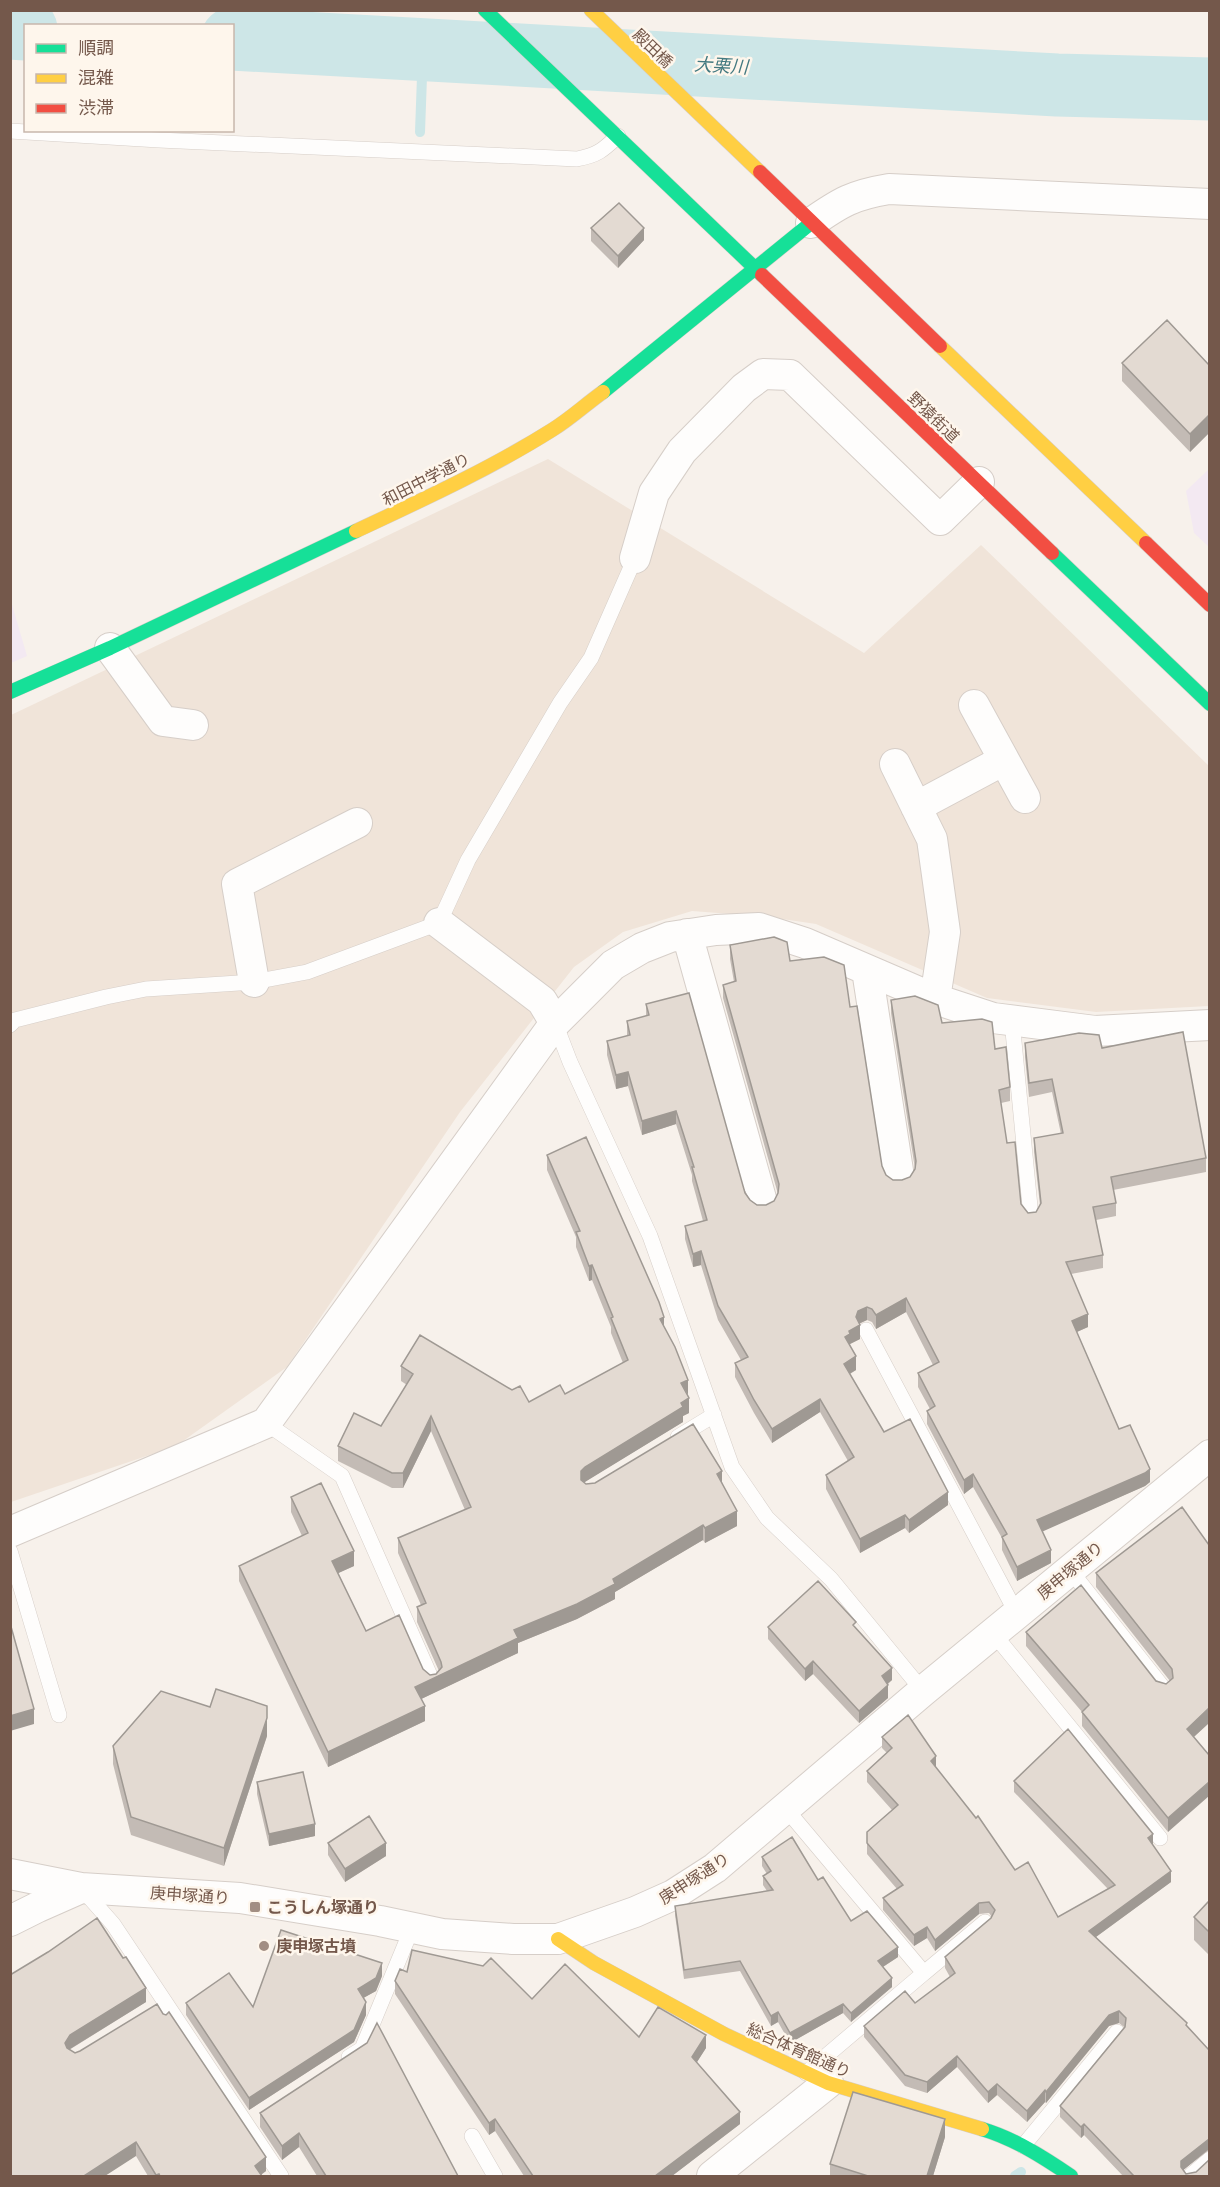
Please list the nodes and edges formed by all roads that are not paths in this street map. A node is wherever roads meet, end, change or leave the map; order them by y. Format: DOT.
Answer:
graph roads {
  1 [pos="485,10"];
  2 [pos="591,10"];
  3 [pos="26,132"];
  4 [pos="618,136"];
  5 [pos="1209,204"];
  6 [pos="811,223"];
  7 [pos="756,269"];
  8 [pos="979,482"];
  9 [pos="634,558"];
  10 [pos="1209,605"];
  11 [pos="110,648"];
  12 [pos="10,692"];
  13 [pos="1209,704"];
  14 [pos="974,705"];
  15 [pos="193,725"];
  16 [pos="1004,760"];
  17 [pos="895,764"];
  18 [pos="1025,798"];
  19 [pos="916,807"];
  20 [pos="357,823"];
  21 [pos="439,923"];
  22 [pos="687,934"];
  23 [pos="867,970"];
  24 [pos="254,982"];
  25 [pos="935,999"];
  26 [pos="1012,1021"];
  27 [pos="555,1023"];
  28 [pos="10,1025"];
  29 [pos="1209,1025"];
  30 [pos="899,1177"];
  31 [pos="762,1202"];
  32 [pos="1031,1218"];
  33 [pos="866,1330"];
  34 [pos="714,1415"];
  35 [pos="266,1423"];
  36 [pos="666,1444"];
  37 [pos="1209,1455"];
  38 [pos="10,1532"];
  39 [pos="10,1551"];
  40 [pos="1070,1570"];
  41 [pos="1017,1614"];
  42 [pos="993,1633"];
  43 [pos="432,1680"];
  44 [pos="1164,1689"];
  45 [pos="923,1691"];
  46 [pos="59,1715"];
  47 [pos="786,1809"];
  48 [pos="1160,1838"];
  49 [pos="10,1874"];
  50 [pos="81,1888"];
  51 [pos="10,1921"];
  52 [pos="985,1922"];
  53 [pos="412,1928"];
  54 [pos="558,1939"];
  55 [pos="924,1972"];
  56 [pos="1117,2032"];
  57 [pos="333,2068"];
  58 [pos="817,2078"];
  59 [pos="472,2136"];
  60 [pos="1023,2146"];
  61 [pos="1209,2159"];
  62 [pos="281,2176"];
  63 [pos="495,2176"];
  64 [pos="712,2176"];
  65 [pos="1071,2176"];
  66 [pos="1190,2176"];
  1 -- 4 [label="main road"];
  2 -- 6 [label="main road, 殿田橋"];
  3 -- 4 [label="lane"];
  4 -- 7 [label="main road, 野猿街道"];
  5 -- 6 [label="street"];
  6 -- 7 [label="main road, 和田中学通り"];
  6 -- 10 [label="main road"];
  7 -- 8 [label="main road, 野猿街道"];
  7 -- 11 [label="main road, 和田中学通り"];
  8 -- 9 [label="street"];
  8 -- 13 [label="main road, 野猿街道"];
  9 -- 21 [label="lane"];
  11 -- 12 [label="main road, 和田中学通り"];
  11 -- 15 [label="street"];
  14 -- 16 [label="street"];
  16 -- 18 [label="street"];
  16 -- 19 [label="street"];
  17 -- 19 [label="street"];
  19 -- 25 [label="street"];
  20 -- 24 [label="street"];
  21 -- 24 [label="lane"];
  21 -- 27 [label="street"];
  22 -- 23 [label="street"];
  22 -- 27 [label="street"];
  22 -- 31 [label="street"];
  23 -- 25 [label="street"];
  23 -- 30 [label="street"];
  24 -- 28 [label="lane"];
  25 -- 26 [label="street"];
  26 -- 29 [label="street"];
  26 -- 32 [label="lane"];
  27 -- 34 [label="lane"];
  27 -- 35 [label="street"];
  33 -- 41 [label="lane"];
  34 -- 36 [label="lane"];
  34 -- 45 [label="lane"];
  35 -- 38 [label="street"];
  35 -- 43 [label="lane"];
  37 -- 40 [label="street, 庚申塚通り"];
  39 -- 46 [label="lane"];
  40 -- 41 [label="street, 庚申塚通り"];
  40 -- 44 [label="lane"];
  41 -- 42 [label="street, 庚申塚通り"];
  42 -- 45 [label="street, 庚申塚通り"];
  42 -- 48 [label="lane"];
  45 -- 47 [label="street, 庚申塚通り"];
  47 -- 54 [label="street, 庚申塚通り"];
  47 -- 55 [label="lane"];
  49 -- 50 [label="street, 庚申塚通り"];
  50 -- 51 [label="street"];
  50 -- 53 [label="street, 庚申塚通り"];
  50 -- 62 [label="lane"];
  52 -- 55 [label="lane"];
  53 -- 54 [label="street, 庚申塚通り"];
  53 -- 57 [label="lane"];
  54 -- 58 [label="main road, 総合体育館通り"];
  55 -- 58 [label="lane"];
  56 -- 60 [label="lane"];
  58 -- 60 [label="main road, 総合体育館通り"];
  58 -- 64 [label="street"];
  59 -- 63 [label="lane"];
  60 -- 65 [label="main road, 総合体育館通り"];
  61 -- 66 [label="lane"];
}
